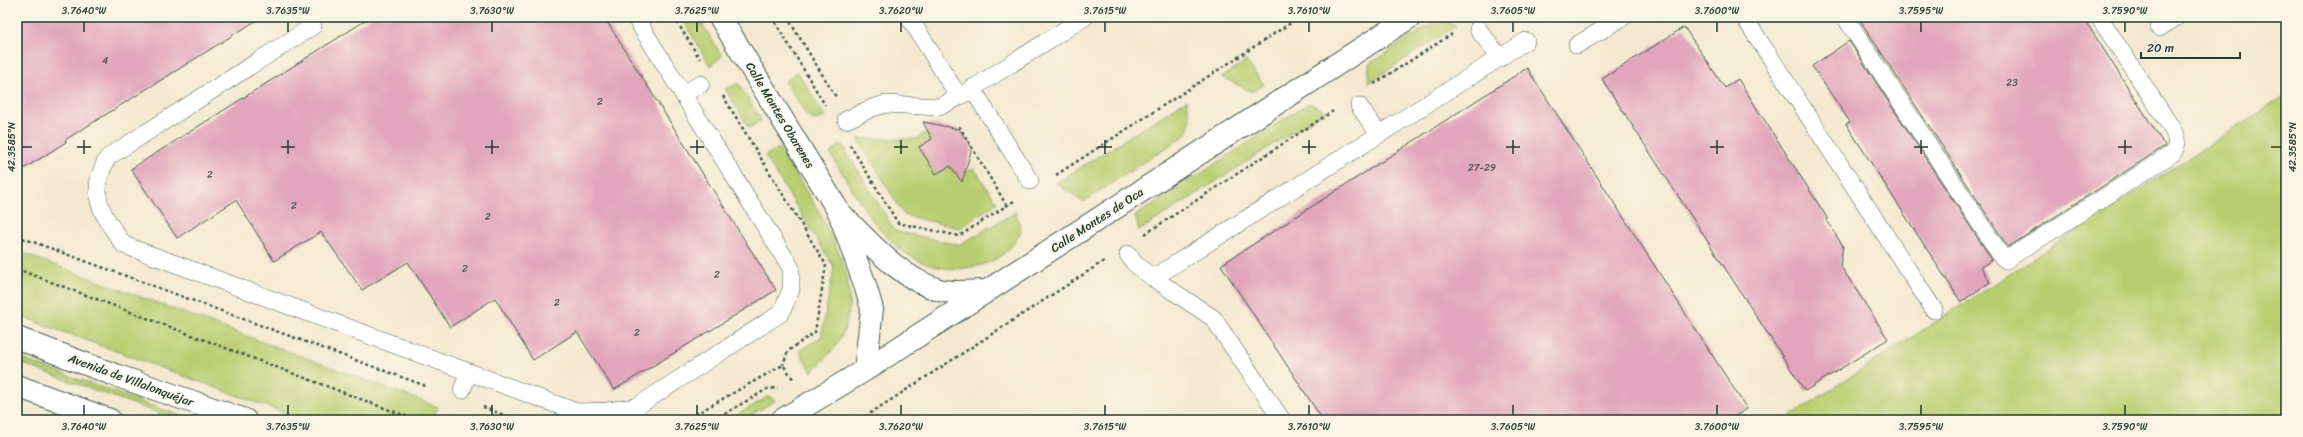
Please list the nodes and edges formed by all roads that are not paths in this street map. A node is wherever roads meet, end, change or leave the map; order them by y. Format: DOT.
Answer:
graph roads {
  1 [pos="635,17"];
  2 [pos="720,17"];
  3 [pos="909,17"];
  4 [pos="1085,17"];
  5 [pos="1410,17"];
  6 [pos="1623,17"];
  7 [pos="1744,17"];
  8 [pos="1845,17"];
  9 [pos="2099,17"];
  10 [pos="2177,17"];
  11 [pos="313,26"];
  12 [pos="2159,28"];
  13 [pos="1478,29"];
  14 [pos="1526,41"];
  15 [pos="1577,45"];
  16 [pos="1500,58"];
  17 [pos="701,84"];
  18 [pos="966,92"];
  19 [pos="683,94"];
  20 [pos="1359,106"];
  21 [pos="846,120"];
  22 [pos="1379,134"];
  23 [pos="1030,181"];
  24 [pos="839,212"];
  25 [pos="1128,254"];
  26 [pos="1153,278"];
  27 [pos="986,291"];
  28 [pos="1934,310"];
  29 [pos="17,338"];
  30 [pos="866,370"];
  31 [pos="469,372"];
  32 [pos="17,386"];
  33 [pos="462,390"];
  34 [pos="110,420"];
  35 [pos="245,420"];
  36 [pos="782,420"];
  37 [pos="1282,420"];
  1 -- 19 [label="lane"];
  2 -- 24 [label="street, Calle Montes Obarenes"];
  3 -- 18 [label="lane"];
  4 -- 18 [label="lane"];
  5 -- 27 [label="street, Calle Montes de Oca"];
  6 -- 15 [label="lane"];
  7 -- 28 [label="lane"];
  8 -- 9 [label="lane"];
  10 -- 12 [label="lane"];
  11 -- 31 [label="lane"];
  13 -- 16 [label="lane"];
  14 -- 16 [label="lane"];
  16 -- 22 [label="lane"];
  17 -- 19 [label="lane"];
  18 -- 21 [label="lane"];
  18 -- 23 [label="lane"];
  19 -- 31 [label="lane"];
  20 -- 22 [label="lane"];
  22 -- 26 [label="lane"];
  24 -- 27 [label="street, Calle Montes Obarenes"];
  24 -- 30 [label="street, Calle Montes Obarenes"];
  25 -- 26 [label="lane"];
  26 -- 37 [label="lane"];
  27 -- 30 [label="street, Calle Montes de Oca"];
  29 -- 35 [label="street, Avenida de Villalonquéjar"];
  30 -- 36 [label="street, Calle Montes de Oca"];
  31 -- 33 [label="lane"];
  32 -- 34 [label="street"];
}
